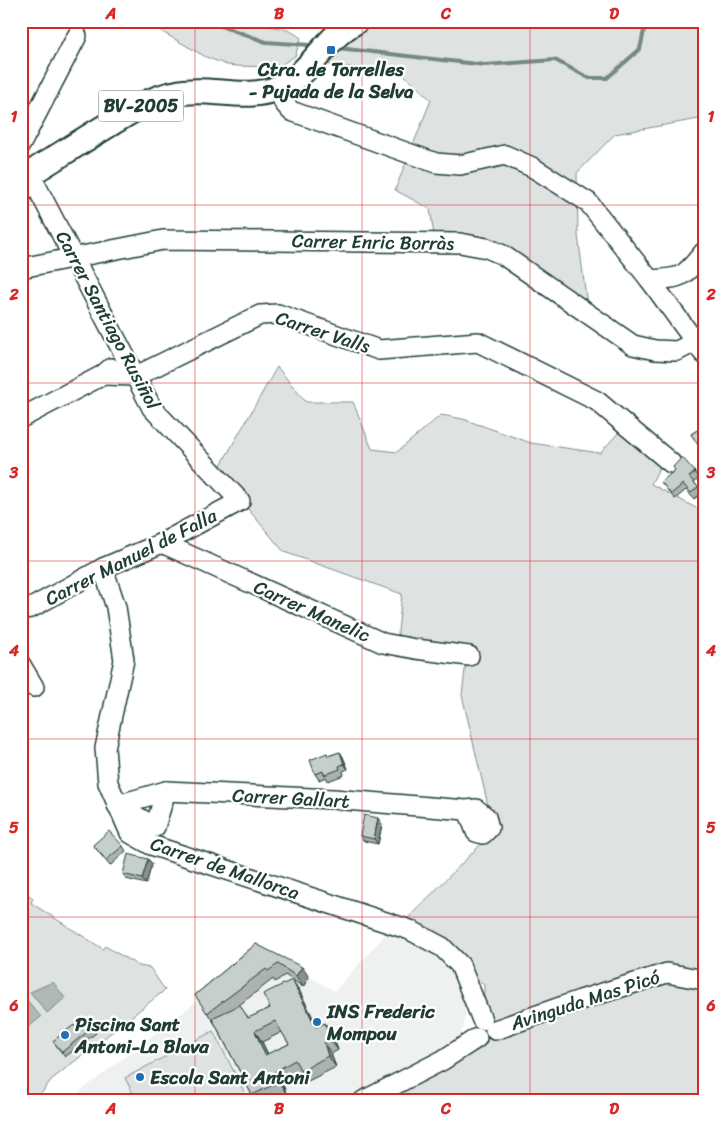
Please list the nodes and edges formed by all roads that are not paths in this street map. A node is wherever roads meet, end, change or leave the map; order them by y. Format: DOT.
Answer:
graph roads {
  1 [pos="334,21"];
  2 [pos="350,21"];
  3 [pos="356,21"];
  4 [pos="77,36"];
  5 [pos="325,45"];
  6 [pos="278,88"];
  7 [pos="21,144"];
  8 [pos="25,176"];
  9 [pos="704,252"];
  10 [pos="75,258"];
  11 [pos="21,268"];
  12 [pos="650,280"];
  13 [pos="699,348"];
  14 [pos="125,356"];
  15 [pos="103,375"];
  16 [pos="136,376"];
  17 [pos="21,418"];
  18 [pos="671,464"];
  19 [pos="240,501"];
  20 [pos="162,543"];
  21 [pos="103,568"];
  22 [pos="21,610"];
  23 [pos="469,656"];
  24 [pos="21,665"];
  25 [pos="34,687"];
  26 [pos="166,791"];
  27 [pos="117,805"];
  28 [pos="466,810"];
  29 [pos="704,980"];
  30 [pos="485,1029"];
  31 [pos="363,1101"];
  1 -- 5 [label="main road, BV-2005"];
  2 -- 3 [label="main road, BV-2005"];
  3 -- 5 [label="main road, BV-2005"];
  4 -- 7 [label="street"];
  5 -- 6 [label="main road, BV-2005"];
  6 -- 8 [label="main road, BV-2005"];
  6 -- 12 [label="street"];
  8 -- 10 [label="street, Carrer Santiago Rusiñol"];
  9 -- 12 [label="street"];
  10 -- 11 [label="street, Carrer Enric Borràs"];
  10 -- 13 [label="street, Carrer Enric Borràs"];
  10 -- 14 [label="street, Carrer Santiago Rusiñol"];
  12 -- 13 [label="street"];
  14 -- 15 [label="street, Carrer Valls"];
  14 -- 16 [label="street, Carrer Santiago Rusiñol"];
  15 -- 16 [label="street, Carrer Valls"];
  15 -- 17 [label="street, Carrer Valls"];
  16 -- 18 [label="street, Carrer Valls"];
  16 -- 19 [label="street, Carrer Santiago Rusiñol"];
  19 -- 20 [label="street, Carrer Manuel de Falla"];
  20 -- 21 [label="street, Carrer Manuel de Falla"];
  20 -- 23 [label="street, Carrer Manelic"];
  21 -- 22 [label="street, Carrer Manuel de Falla"];
  21 -- 27 [label="street, Carrer de Mallorca"];
  24 -- 25 [label="street"];
  26 -- 27 [label="street, Carrer Gallart"];
  26 -- 27 [label="street"];
  26 -- 28 [label="street, Carrer Gallart"];
  27 -- 30 [label="street, Carrer de Mallorca"];
  29 -- 30 [label="street, Avinguda Mas Picó"];
  30 -- 31 [label="street, Avinguda Mas Picó"];
}
